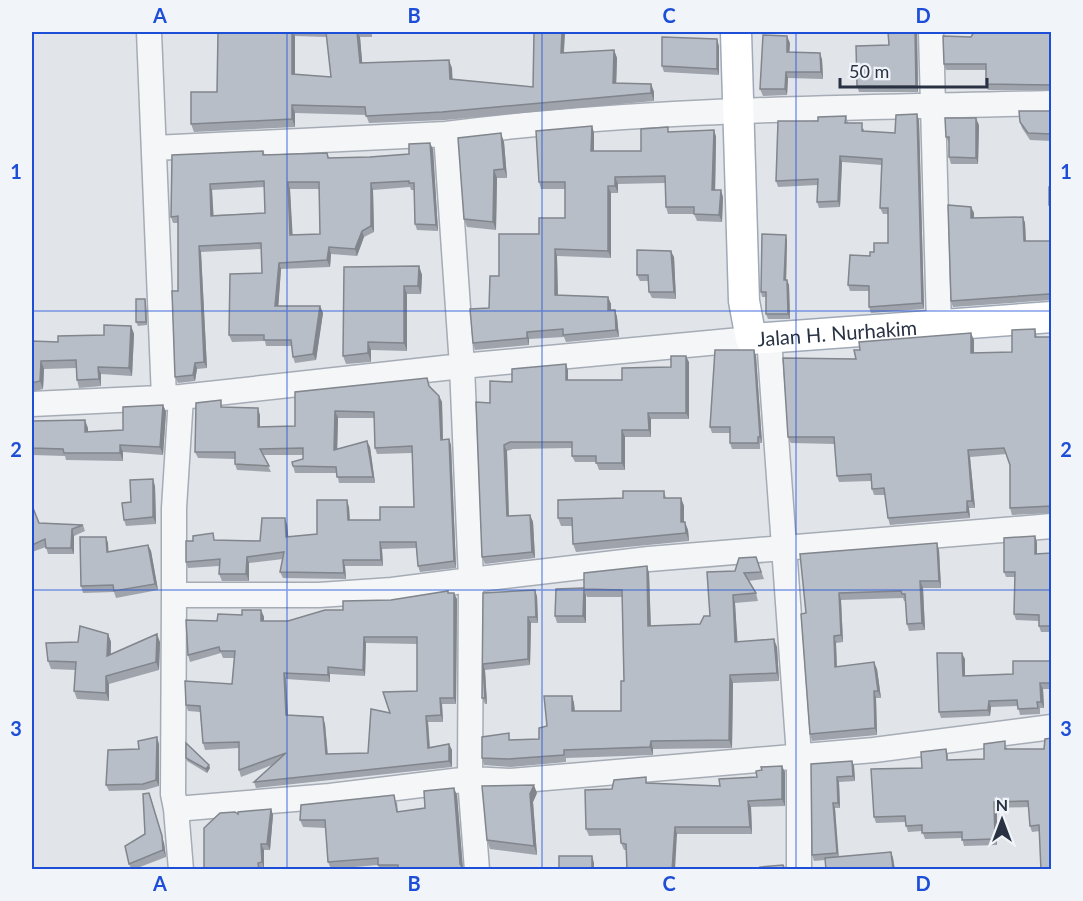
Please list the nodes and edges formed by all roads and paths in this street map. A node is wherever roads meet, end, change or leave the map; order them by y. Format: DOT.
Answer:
graph roads {
  1 [pos="149,32"];
  2 [pos="736,32"];
  3 [pos="931,32"];
  4 [pos="1052,103"];
  5 [pos="932,106"];
  6 [pos="738,113"];
  7 [pos="446,134"];
  8 [pos="154,148"];
  9 [pos="1052,318"];
  10 [pos="939,325"];
  11 [pos="760,338"];
  12 [pos="462,366"];
  13 [pos="173,397"];
  14 [pos="32,404"];
  15 [pos="1052,526"];
  16 [pos="786,548"];
  17 [pos="471,580"];
  18 [pos="174,595"];
  19 [pos="1052,727"];
  20 [pos="799,756"];
  21 [pos="470,779"];
  22 [pos="176,809"];
  23 [pos="181,870"];
  24 [pos="477,870"];
  25 [pos="799,870"];
  1 -- 8 [label="street"];
  2 -- 6 [label="main road, Jalan H. Nurhakim"];
  3 -- 5 [label="street"];
  4 -- 5 [label="street"];
  5 -- 6 [label="street"];
  5 -- 10 [label="street"];
  6 -- 7 [label="street"];
  6 -- 11 [label="main road, Jalan H. Nurhakim"];
  7 -- 8 [label="street"];
  7 -- 12 [label="street"];
  8 -- 13 [label="street"];
  9 -- 10 [label="main road, Jalan H. Nurhakim"];
  10 -- 11 [label="main road, Jalan H. Nurhakim"];
  11 -- 12 [label="street"];
  11 -- 16 [label="street"];
  12 -- 13 [label="street"];
  12 -- 17 [label="street"];
  13 -- 14 [label="street"];
  13 -- 18 [label="street"];
  15 -- 16 [label="street"];
  16 -- 17 [label="street"];
  16 -- 20 [label="street"];
  17 -- 18 [label="street"];
  17 -- 21 [label="street"];
  18 -- 22 [label="street"];
  19 -- 20 [label="street"];
  20 -- 21 [label="street"];
  20 -- 25 [label="street"];
  21 -- 22 [label="street"];
  21 -- 24 [label="street"];
  22 -- 23 [label="street"];
}
